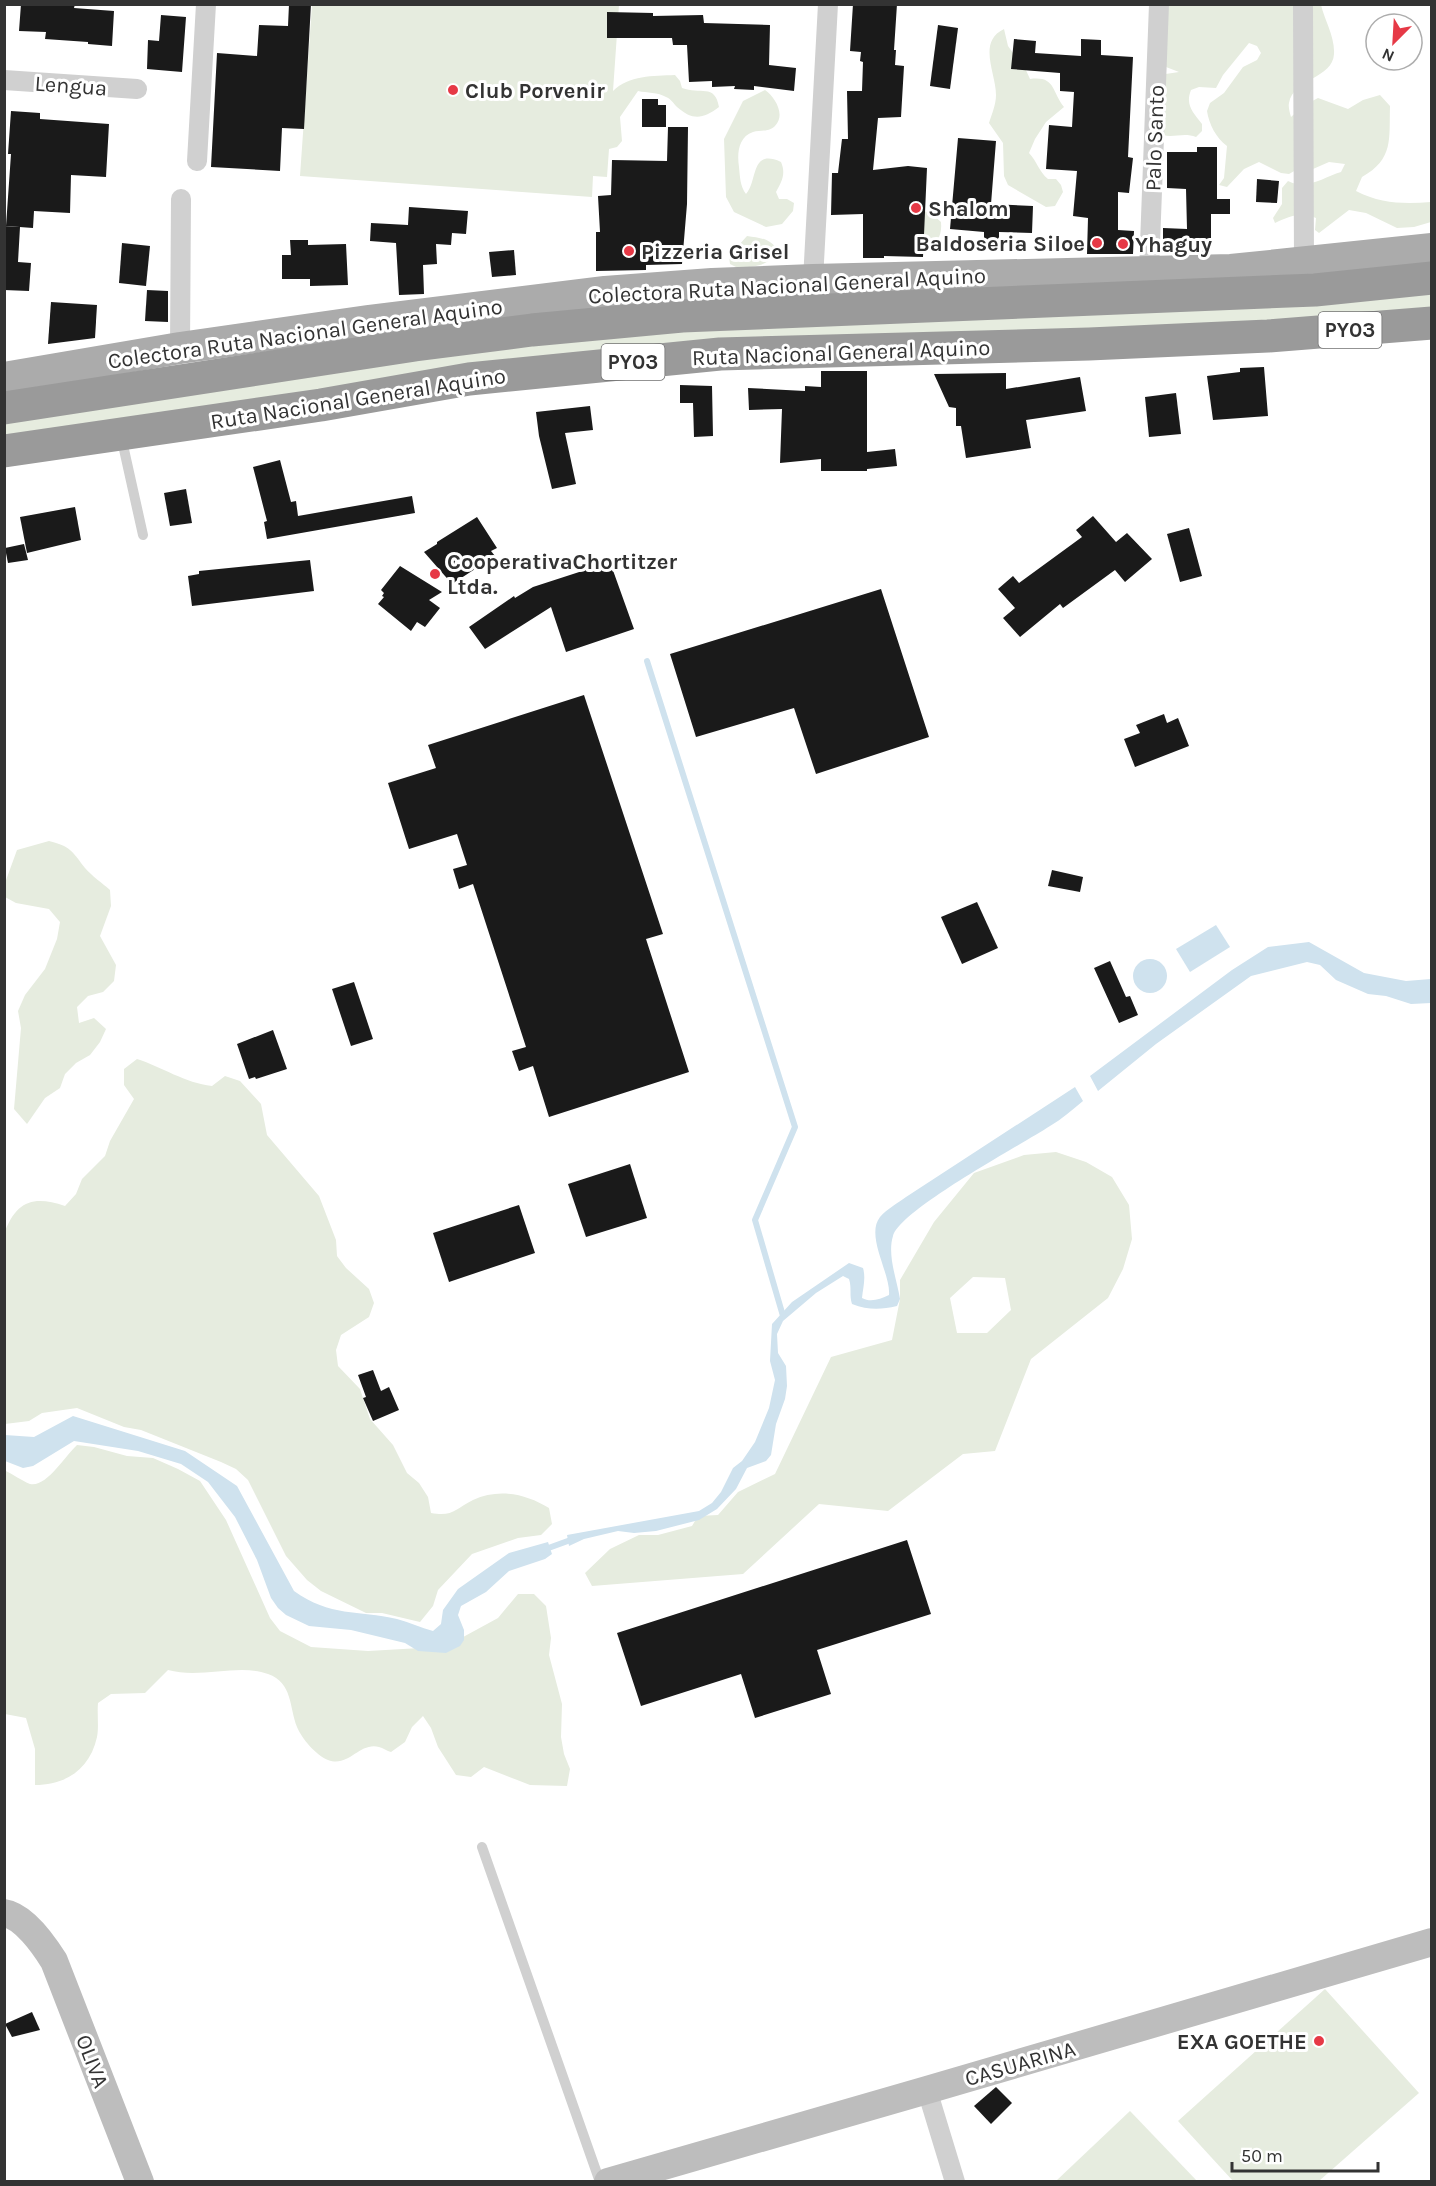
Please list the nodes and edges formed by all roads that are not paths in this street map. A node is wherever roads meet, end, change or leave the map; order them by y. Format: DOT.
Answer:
graph roads {
  1 [pos="206,4"];
  2 [pos="828,4"];
  3 [pos="1159,4"];
  4 [pos="1303,4"];
  5 [pos="4,80"];
  6 [pos="137,89"];
  7 [pos="197,161"];
  8 [pos="181,199"];
  9 [pos="1431,249"];
  10 [pos="1304,264"];
  11 [pos="1149,271"];
  12 [pos="1431,278"];
  13 [pos="813,280"];
  14 [pos="1431,323"];
  15 [pos="1268,336"];
  16 [pos="1431,339"];
  17 [pos="415,345"];
  18 [pos="180,348"];
  19 [pos="56,371"];
  20 [pos="4,378"];
  21 [pos="4,408"];
  22 [pos="120,433"];
  23 [pos="4,451"];
  24 [pos="143,535"];
  25 [pos="482,1847"];
  26 [pos="4,1913"];
  27 [pos="1431,1942"];
  28 [pos="927,2090"];
  29 [pos="140,2181"];
  30 [pos="600,2181"];
  31 [pos="608,2181"];
  32 [pos="955,2181"];
  1 -- 7 [label="street"];
  2 -- 13 [label="street"];
  3 -- 11 [label="street, Palo Santo"];
  4 -- 10 [label="street"];
  5 -- 6 [label="street, Lengua"];
  8 -- 18 [label="street"];
  9 -- 10 [label="main road, Colectora Ruta Nacional General Aquino"];
  10 -- 11 [label="main road, Colectora Ruta Nacional General Aquino"];
  11 -- 13 [label="main road, Colectora Ruta Nacional General Aquino"];
  12 -- 17 [label="highway, Ruta Nacional General Aquino / PY03"];
  13 -- 18 [label="main road, Colectora Ruta Nacional General Aquino"];
  14 -- 15 [label="highway, Ruta Nacional General Aquino / PY03"];
  15 -- 16 [label="main road, PY03"];
  15 -- 22 [label="highway, Ruta Nacional General Aquino / PY03"];
  17 -- 19 [label="main road"];
  17 -- 21 [label="highway, Ruta Nacional General Aquino / PY03"];
  18 -- 19 [label="main road, Colectora Ruta Nacional General Aquino"];
  19 -- 20 [label="main road, Colectora Ruta Nacional General Aquino"];
  22 -- 23 [label="highway, Ruta Nacional General Aquino / PY03"];
  22 -- 24 [label="lane"];
  25 -- 30 [label="lane"];
  26 -- 29 [label="street, OLIVA"];
  27 -- 28 [label="street, CASUARINA"];
  28 -- 31 [label="street, CASUARINA"];
  28 -- 32 [label="street"];
}
